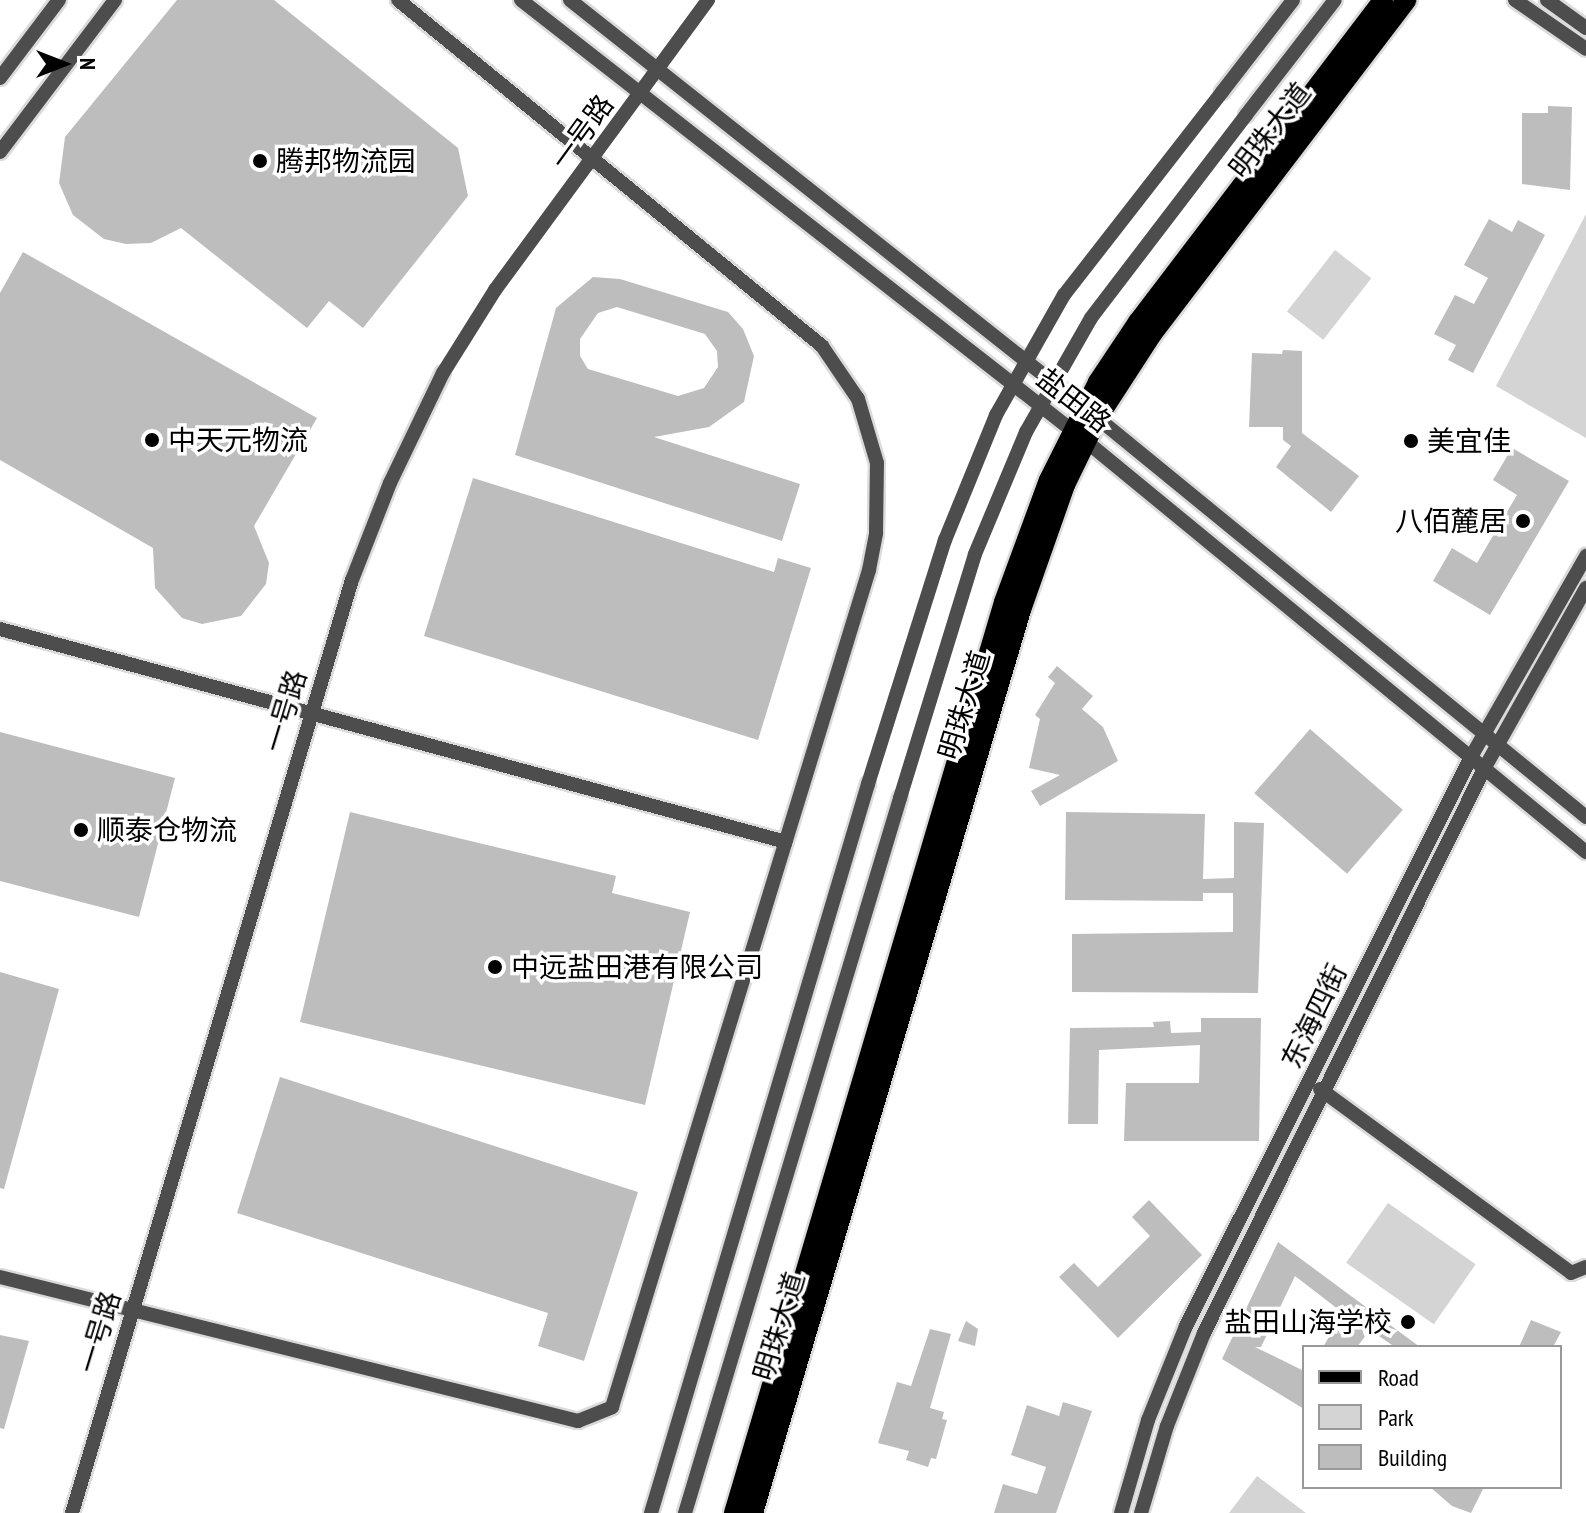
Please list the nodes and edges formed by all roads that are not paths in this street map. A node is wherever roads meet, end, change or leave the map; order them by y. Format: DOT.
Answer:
graph roads {
  1 [pos="59,0"];
  2 [pos="115,0"];
  3 [pos="398,0"];
  4 [pos="521,0"];
  5 [pos="570,0"];
  6 [pos="708,0"];
  7 [pos="1293,0"];
  8 [pos="1335,0"];
  9 [pos="1383,0"];
  10 [pos="1406,0"];
  11 [pos="1515,0"];
  12 [pos="1547,0"];
  13 [pos="1586,28"];
  14 [pos="1586,49"];
  15 [pos="0,78"];
  16 [pos="0,152"];
  17 [pos="595,161"];
  18 [pos="1091,413"];
  19 [pos="1079,436"];
  20 [pos="1586,556"];
  21 [pos="1586,588"];
  22 [pos="0,629"];
  23 [pos="311,713"];
  24 [pos="1483,736"];
  25 [pos="1496,746"];
  26 [pos="1471,757"];
  27 [pos="1484,769"];
  28 [pos="1586,817"];
  29 [pos="786,842"];
  30 [pos="1586,852"];
  31 [pos="1311,1082"];
  32 [pos="1325,1093"];
  33 [pos="1586,1267"];
  34 [pos="0,1277"];
  35 [pos="133,1311"];
  36 [pos="72,1513"];
  37 [pos="651,1513"];
  38 [pos="685,1513"];
  39 [pos="734,1513"];
  40 [pos="753,1513"];
  41 [pos="1121,1513"];
  42 [pos="1141,1513"];
  1 -- 15 [label="street"];
  2 -- 16 [label="street"];
  3 -- 17 [label="street"];
  4 -- 19 [label="street, 盐田路"];
  5 -- 18 [label="street, 盐田路"];
  6 -- 17 [label="street, 一号路, bridge"];
  7 -- 37 [label="street, bridge"];
  8 -- 38 [label="street, 明珠大道, bridge"];
  9 -- 18 [label="main road, 明珠大道"];
  10 -- 18 [label="main road, 明珠大道"];
  11 -- 14 [label="street"];
  12 -- 13 [label="street"];
  17 -- 23 [label="street, 一号路, bridge"];
  17 -- 29 [label="street"];
  18 -- 19 [label="main road, 明珠大道"];
  18 -- 24 [label="street, 盐田路"];
  19 -- 26 [label="street, 盐田路"];
  19 -- 39 [label="main road, 明珠大道"];
  19 -- 40 [label="main road, 明珠大道"];
  20 -- 24 [label="street, 东海四街"];
  21 -- 25 [label="street, 东海四街"];
  22 -- 23 [label="street"];
  23 -- 29 [label="street"];
  23 -- 35 [label="street, 一号路"];
  24 -- 25 [label="street, 盐田路"];
  24 -- 26 [label="street, 东海四街"];
  25 -- 27 [label="street, 东海四街"];
  25 -- 28 [label="street, 盐田路"];
  26 -- 27 [label="street, 盐田路"];
  26 -- 31 [label="street, 东海四街"];
  27 -- 30 [label="street, 盐田路"];
  27 -- 32 [label="street, 东海四街"];
  29 -- 35 [label="street"];
  31 -- 32 [label="street"];
  31 -- 41 [label="street, 东海四街"];
  32 -- 33 [label="street"];
  32 -- 42 [label="street, 东海四街"];
  34 -- 35 [label="street"];
  35 -- 36 [label="street, 一号路"];
}
